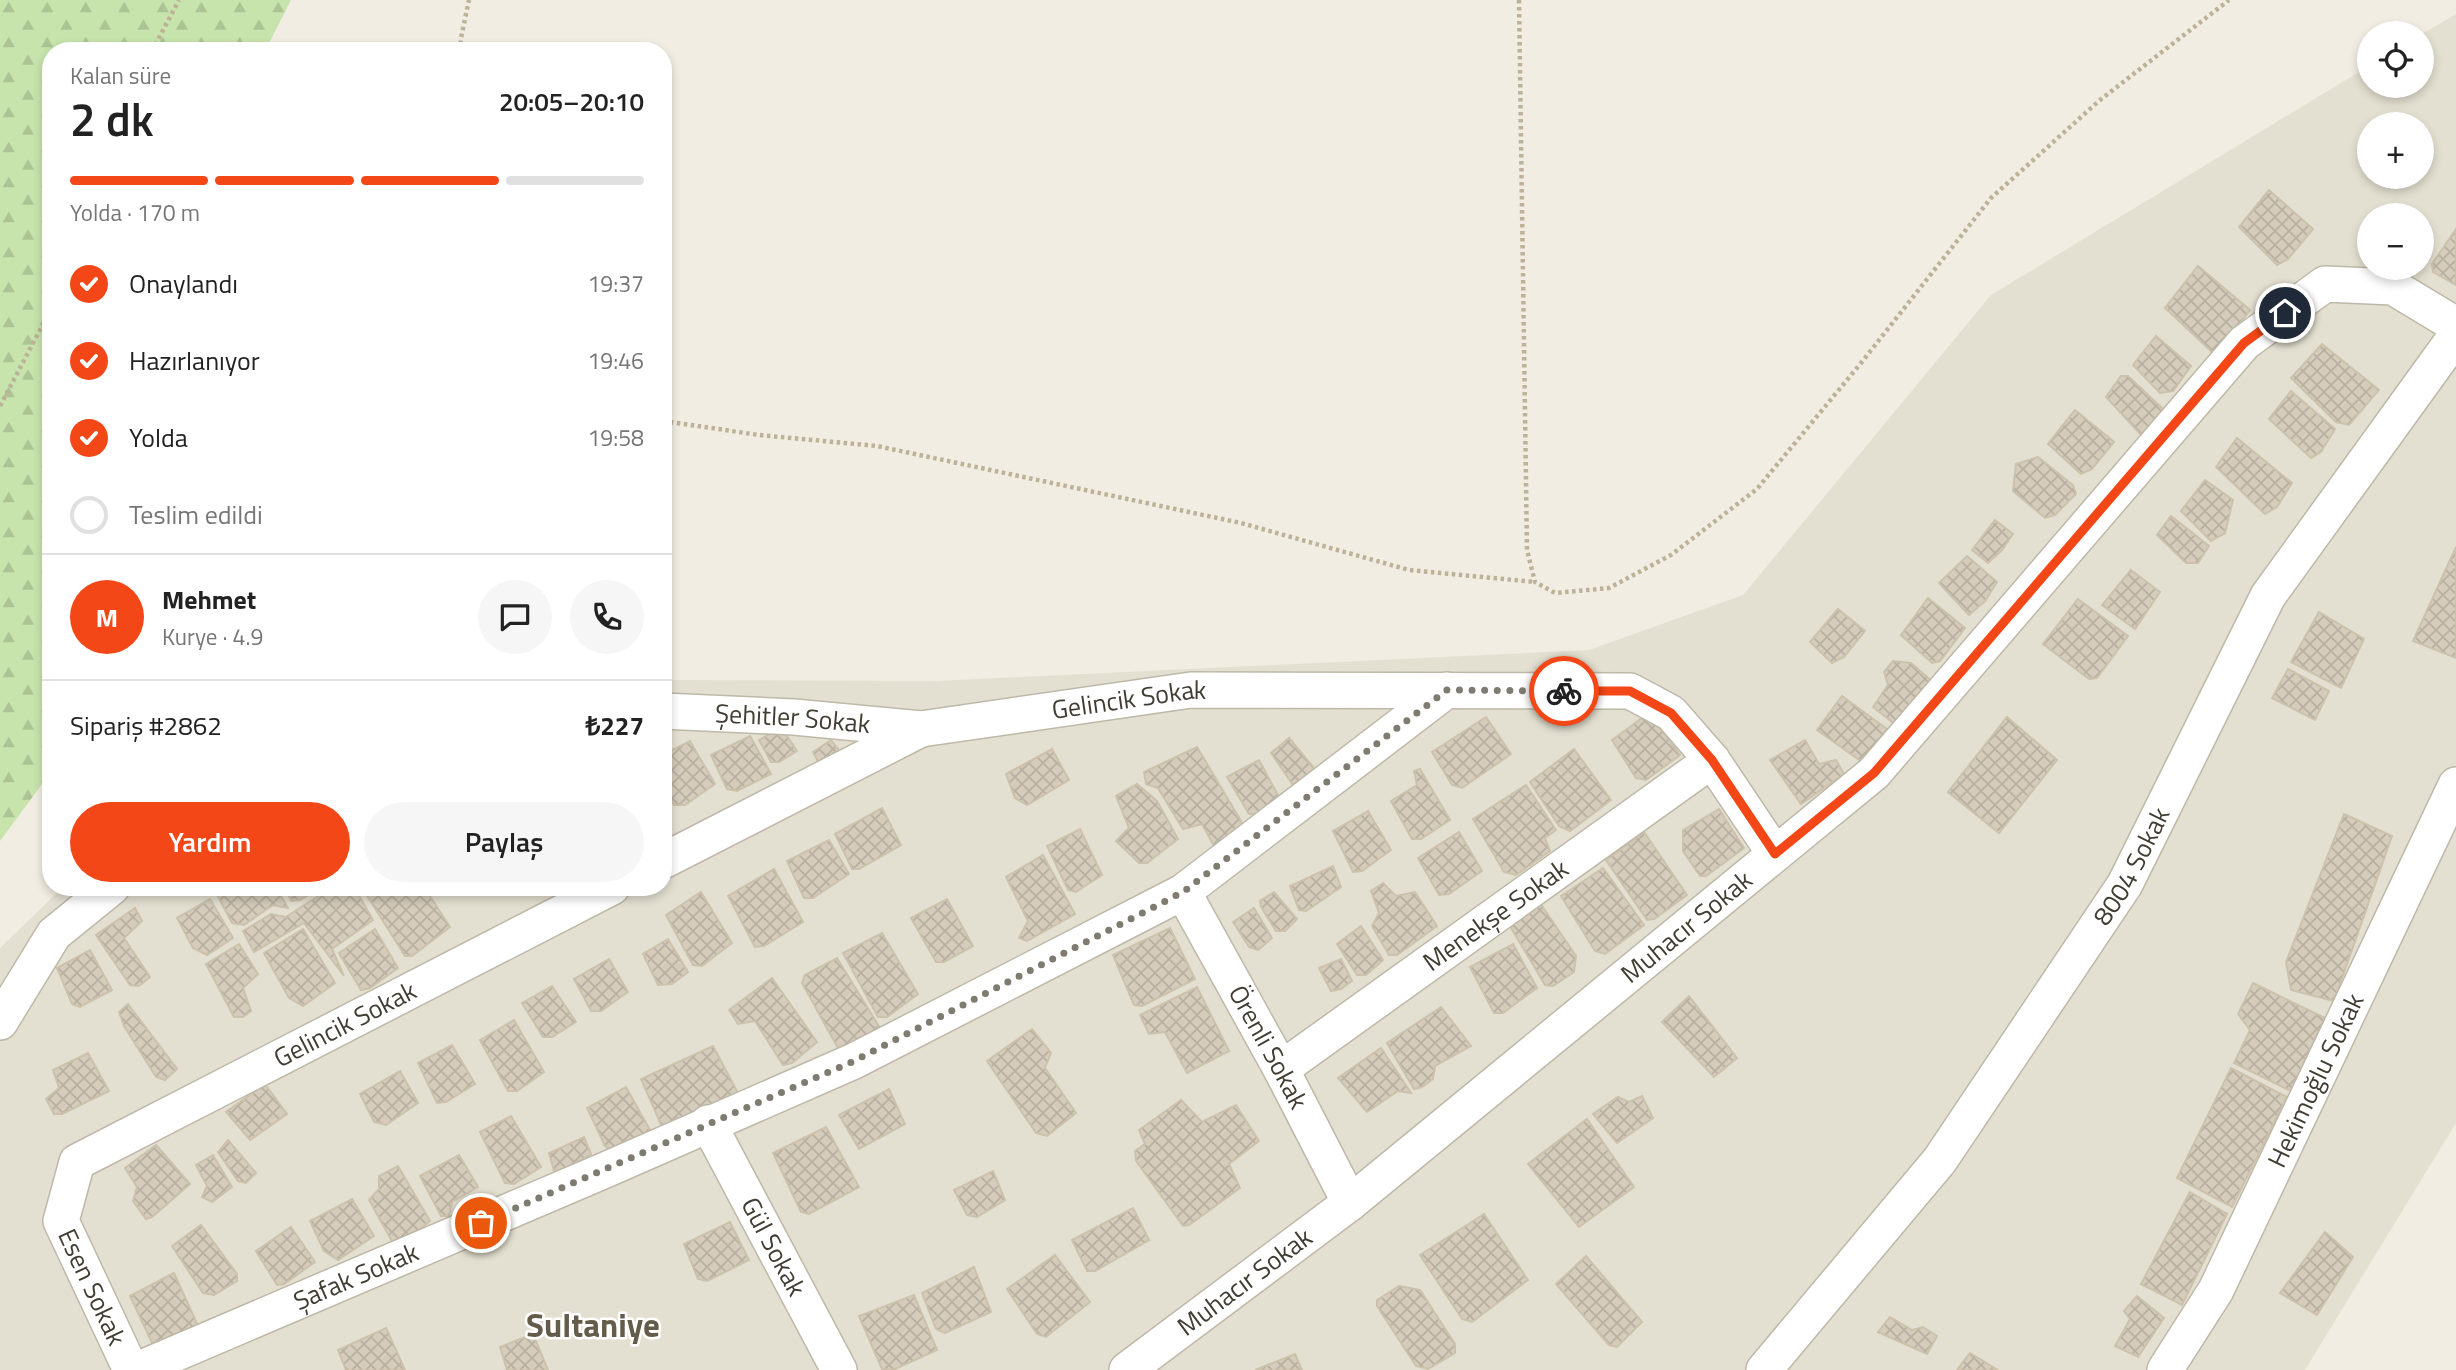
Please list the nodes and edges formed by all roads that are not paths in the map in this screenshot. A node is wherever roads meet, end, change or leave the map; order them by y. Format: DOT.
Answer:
graph roads {
  1 [pos="2456,325"];
  2 [pos="2456,336"];
  3 [pos="1447,690"];
  4 [pos="672,711"];
  5 [pos="921,729"];
  6 [pos="1712,760"];
  7 [pos="2456,785"];
  8 [pos="1775,854"];
  9 [pos="672,856"];
  10 [pos="1183,892"];
  11 [pos="101,896"];
  12 [pos="594,896"];
  13 [pos="0,1022"];
  14 [pos="1281,1069"];
  15 [pos="708,1123"];
  16 [pos="77,1162"];
  17 [pos="1350,1203"];
  18 [pos="131,1370"];
  19 [pos="137,1370"];
  20 [pos="839,1370"];
  21 [pos="1127,1370"];
  22 [pos="1764,1370"];
  23 [pos="2165,1370"];
  1 -- 8 [label="street, Muhacır Sokak"];
  2 -- 22 [label="street, 8004 Sokak"];
  3 -- 5 [label="street, Gelincik Sokak"];
  3 -- 6 [label="street, Gelincik Sokak"];
  3 -- 10 [label="street, Şafak Sokak"];
  4 -- 5 [label="street, Şehitler Sokak"];
  5 -- 9 [label="street, Gelincik Sokak"];
  6 -- 8 [label="street"];
  6 -- 14 [label="street, Menekşe Sokak"];
  7 -- 23 [label="street, Hekimoğlu Sokak"];
  8 -- 17 [label="street, Muhacır Sokak"];
  10 -- 14 [label="street, Örenli Sokak"];
  10 -- 15 [label="street, Şafak Sokak"];
  11 -- 13 [label="street"];
  12 -- 16 [label="street, Gelincik Sokak"];
  14 -- 17 [label="street, Örenli Sokak"];
  15 -- 19 [label="street, Şafak Sokak"];
  15 -- 20 [label="street, Gül Sokak"];
  16 -- 18 [label="street, Esen Sokak"];
  17 -- 21 [label="street, Muhacır Sokak"];
}
